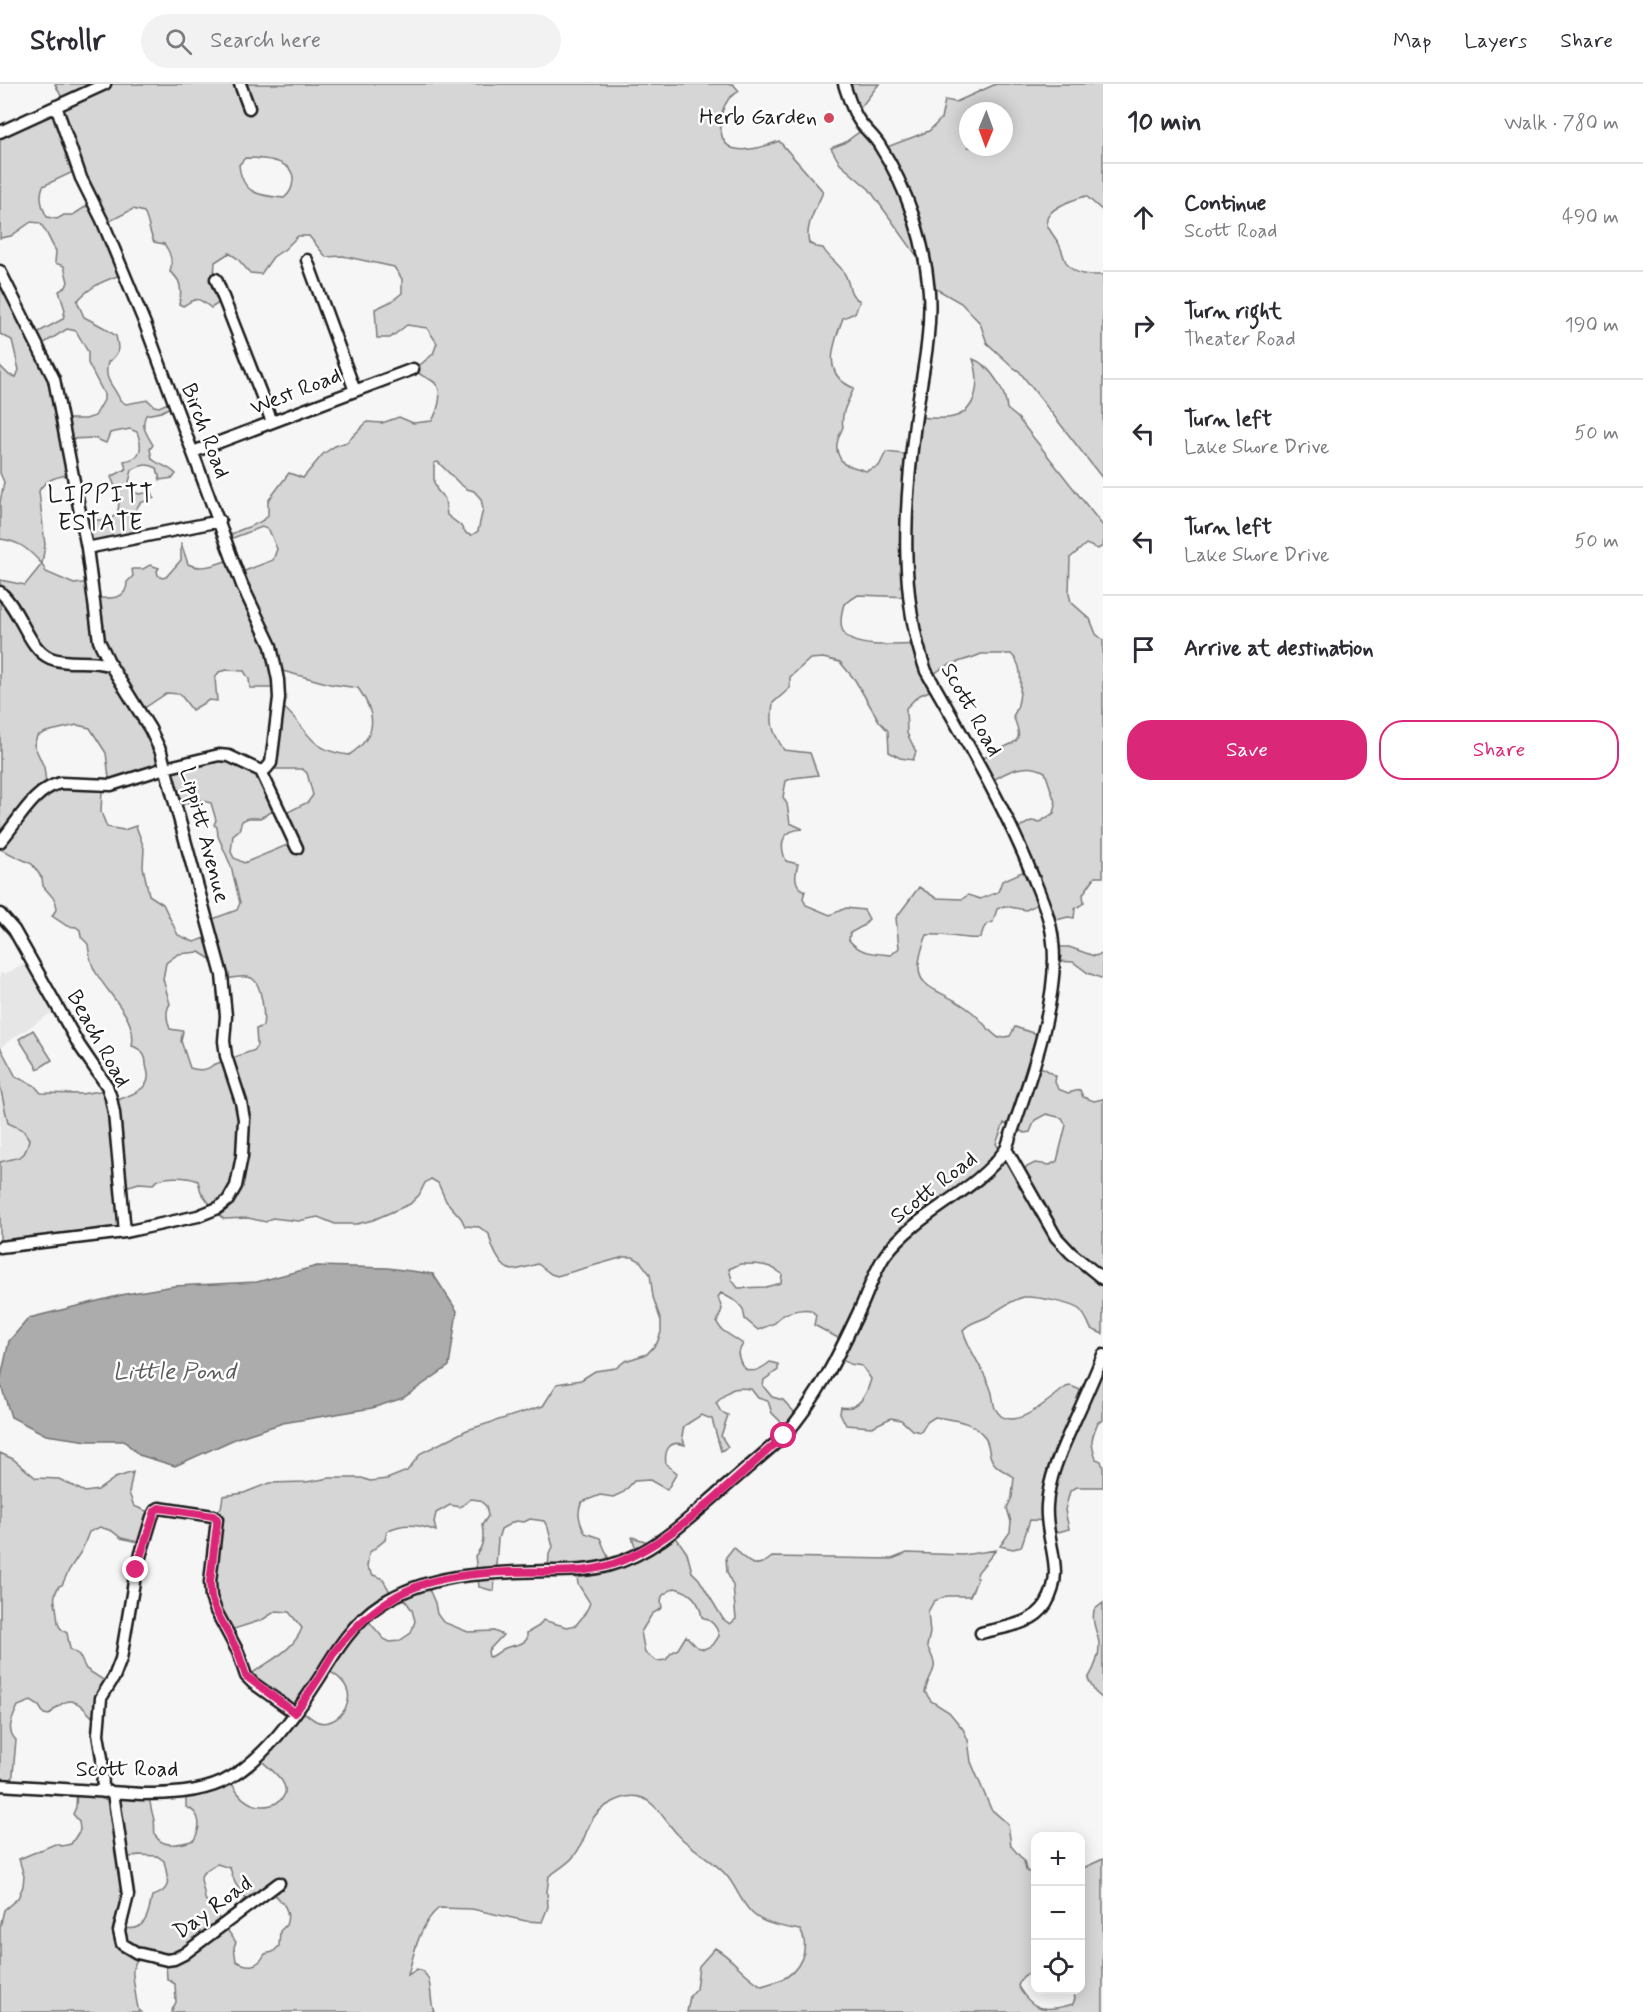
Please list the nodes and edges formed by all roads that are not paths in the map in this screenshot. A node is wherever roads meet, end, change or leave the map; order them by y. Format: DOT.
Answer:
graph roads {
  1 [pos="105,84"];
  2 [pos="240,84"];
  3 [pos="844,84"];
  4 [pos="56,106"];
  5 [pos="249,108"];
  6 [pos="0,132"];
  7 [pos="307,260"];
  8 [pos="0,270"];
  9 [pos="216,279"];
  10 [pos="412,369"];
  11 [pos="355,391"];
  12 [pos="272,422"];
  13 [pos="193,452"];
  14 [pos="219,521"];
  15 [pos="87,548"];
  16 [pos="0,592"];
  17 [pos="111,666"];
  18 [pos="165,768"];
  19 [pos="261,771"];
  20 [pos="0,842"];
  21 [pos="297,848"];
  22 [pos="0,914"];
  23 [pos="1006,1149"];
  24 [pos="124,1232"];
  25 [pos="0,1247"];
  26 [pos="1103,1279"];
  27 [pos="1103,1354"];
  28 [pos="981,1633"];
  29 [pos="295,1713"];
  30 [pos="0,1785"];
  31 [pos="108,1792"];
  32 [pos="279,1883"];
  1 -- 4 [label="street"];
  2 -- 5 [label="street"];
  3 -- 23 [label="street, Scott Road"];
  4 -- 6 [label="street"];
  4 -- 13 [label="street, Birch Road"];
  7 -- 11 [label="street"];
  8 -- 15 [label="street, Lippitt Avenue"];
  9 -- 12 [label="street"];
  10 -- 11 [label="street, West Road"];
  11 -- 12 [label="street, West Road"];
  12 -- 13 [label="street, West Road"];
  13 -- 14 [label="street, Birch Road"];
  14 -- 15 [label="street"];
  14 -- 19 [label="street, Birch Road"];
  15 -- 17 [label="street, Lippitt Avenue"];
  16 -- 17 [label="street"];
  17 -- 18 [label="street, Lippitt Avenue"];
  18 -- 19 [label="street"];
  18 -- 20 [label="street"];
  18 -- 24 [label="street, Lippitt Avenue"];
  19 -- 21 [label="street"];
  22 -- 24 [label="street, Beach Road"];
  23 -- 26 [label="street"];
  23 -- 29 [label="street, Scott Road"];
  24 -- 25 [label="street, Lippitt Avenue"];
  27 -- 28 [label="street"];
  29 -- 31 [label="street, Scott Road"];
  29 -- 31 [label="street"];
  30 -- 31 [label="street, Scott Road"];
  31 -- 32 [label="street, Day Road"];
}
